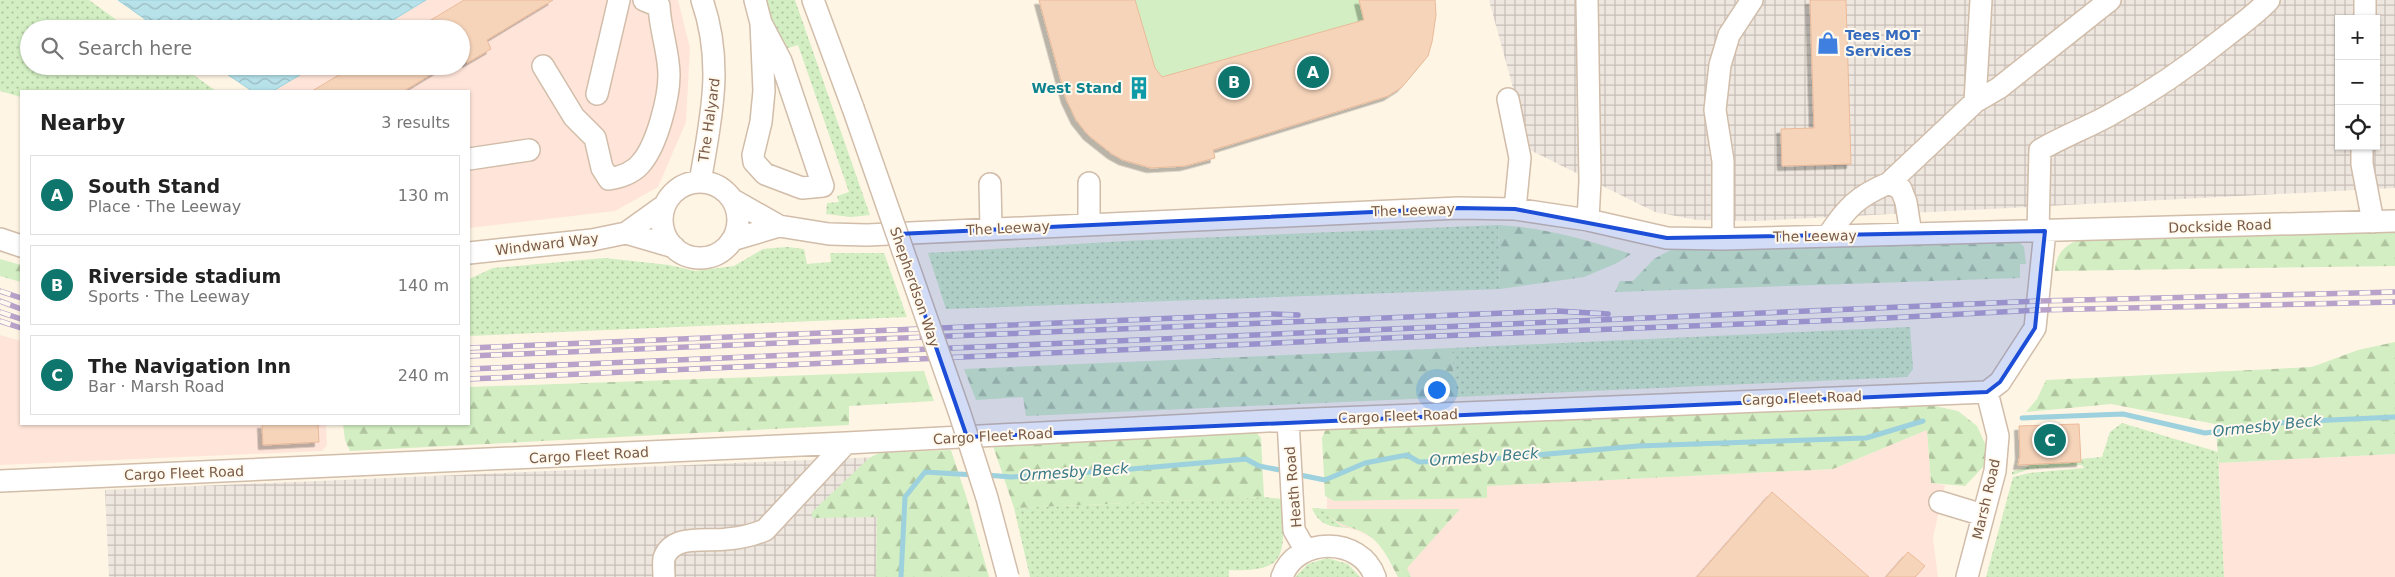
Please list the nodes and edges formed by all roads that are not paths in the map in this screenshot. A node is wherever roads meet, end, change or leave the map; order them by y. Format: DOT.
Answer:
graph roads {
  1 [pos="619,0"];
  2 [pos="644,0"];
  3 [pos="702,0"];
  4 [pos="755,0"];
  5 [pos="813,0"];
  6 [pos="1587,0"];
  7 [pos="1752,0"];
  8 [pos="1981,0"];
  9 [pos="2110,0"];
  10 [pos="2269,0"];
  11 [pos="2365,0"];
  12 [pos="2365,15"];
  13 [pos="761,23"];
  14 [pos="543,66"];
  15 [pos="597,94"];
  16 [pos="1508,99"];
  17 [pos="1975,102"];
  18 [pos="528,150"];
  19 [pos="2362,150"];
  20 [pos="470,159"];
  21 [pos="700,182"];
  22 [pos="1089,183"];
  23 [pos="1889,183"];
  24 [pos="990,184"];
  25 [pos="733,200"];
  26 [pos="665,206"];
  27 [pos="1515,209"];
  28 [pos="1588,220"];
  29 [pos="2395,221"];
  30 [pos="2373,222"];
  31 [pos="1089,224"];
  32 [pos="779,226"];
  33 [pos="991,228"];
  34 [pos="2041,231"];
  35 [pos="626,233"];
  36 [pos="1911,234"];
  37 [pos="1828,236"];
  38 [pos="0,239"];
  39 [pos="1723,239"];
  40 [pos="732,240"];
  41 [pos="20,246"];
  42 [pos="674,246"];
  43 [pos="470,253"];
  44 [pos="1989,398"];
  45 [pos="1289,431"];
  46 [pos="846,443"];
  47 [pos="0,481"];
  48 [pos="1940,502"];
  49 [pos="1983,515"];
  50 [pos="1306,551"];
  51 [pos="664,577"];
  52 [pos="1008,577"];
  53 [pos="1282,577"];
  54 [pos="1375,577"];
  55 [pos="1967,577"];
  1 -- 15 [label="street"];
  2 -- 14 [label="street"];
  3 -- 21 [label="street, The Halyard"];
  4 -- 13 [label="street"];
  5 -- 52 [label="street, Shepherdson Way, bridge"];
  6 -- 28 [label="street"];
  7 -- 39 [label="street"];
  8 -- 17 [label="street"];
  9 -- 17 [label="street"];
  10 -- 34 [label="street"];
  11 -- 12 [label="street"];
  13 -- 13 [label="street"];
  16 -- 27 [label="street"];
  17 -- 23 [label="street"];
  18 -- 20 [label="street"];
  19 -- 30 [label="street"];
  21 -- 25 [label="street"];
  21 -- 26 [label="street"];
  22 -- 31 [label="street"];
  23 -- 36 [label="street"];
  23 -- 37 [label="street"];
  24 -- 33 [label="street"];
  25 -- 32 [label="street, The Leeway"];
  25 -- 40 [label="street"];
  26 -- 35 [label="street, Windward Way"];
  26 -- 42 [label="street"];
  27 -- 28 [label="street, The Leeway"];
  27 -- 31 [label="street, The Leeway"];
  28 -- 39 [label="street, The Leeway"];
  29 -- 30 [label="street, Dockside Road"];
  30 -- 34 [label="street, Dockside Road"];
  31 -- 33 [label="street, The Leeway"];
  32 -- 33 [label="street, The Leeway"];
  32 -- 40 [label="street, The Leeway"];
  34 -- 36 [label="street, The Leeway"];
  34 -- 44 [label="street"];
  35 -- 42 [label="street, Windward Way"];
  35 -- 43 [label="street, Windward Way"];
  36 -- 37 [label="street, The Leeway"];
  37 -- 39 [label="street, The Leeway"];
  38 -- 41 [label="street"];
  40 -- 42 [label="street"];
  44 -- 45 [label="street, Cargo Fleet Road"];
  44 -- 49 [label="street, Marsh Road"];
  45 -- 46 [label="street, Cargo Fleet Road"];
  45 -- 50 [label="street, Heath Road"];
  46 -- 47 [label="street, Cargo Fleet Road"];
  46 -- 51 [label="street"];
  48 -- 49 [label="street"];
  49 -- 55 [label="street, Marsh Road"];
  50 -- 53 [label="street"];
  50 -- 54 [label="street"];
}
